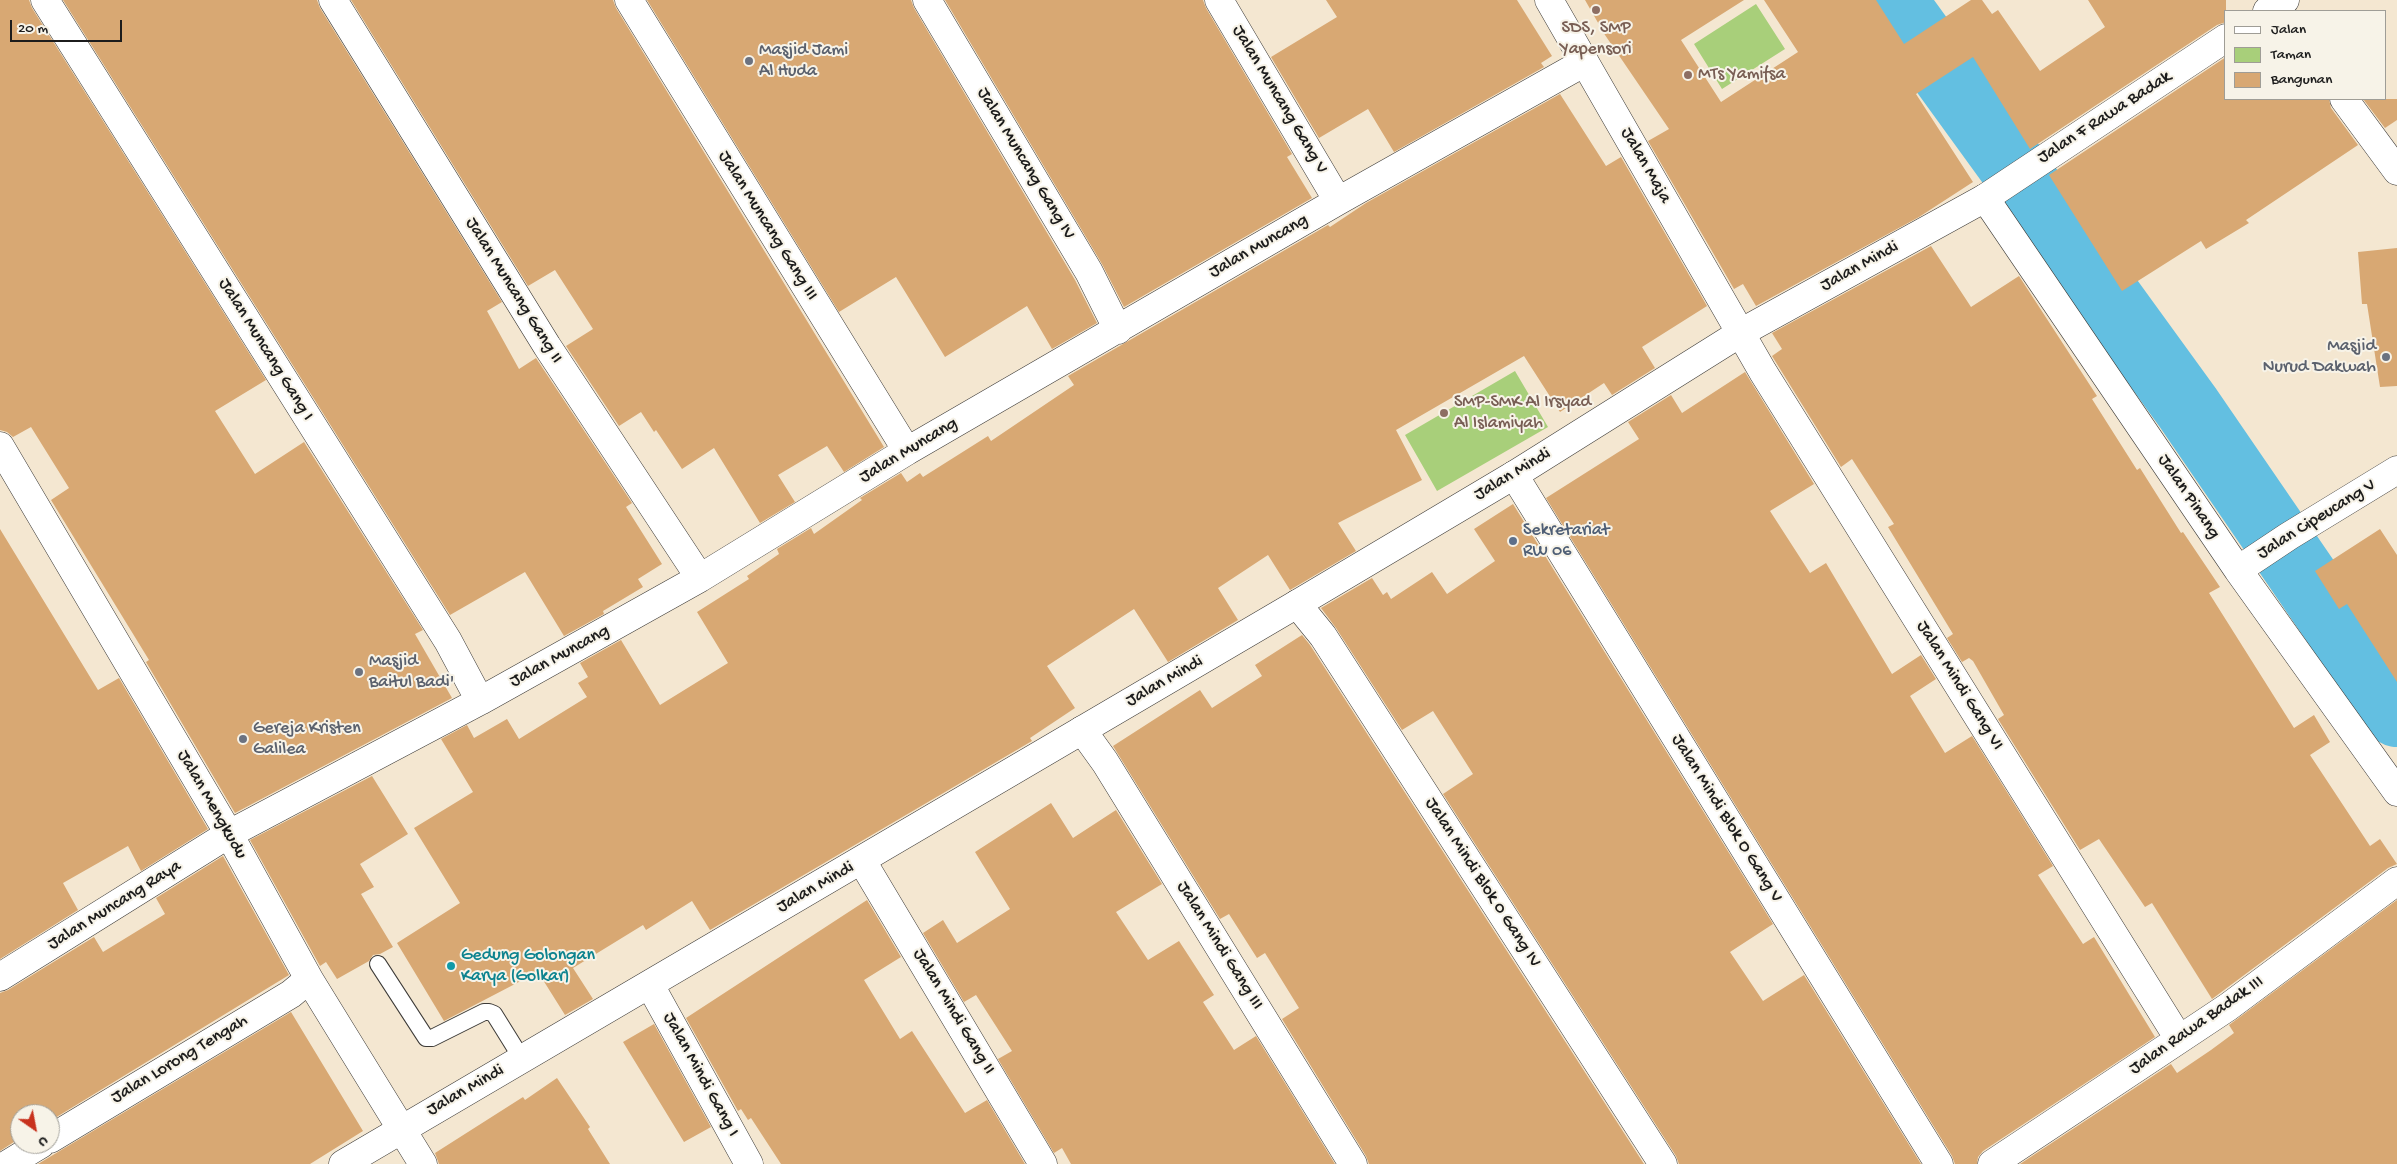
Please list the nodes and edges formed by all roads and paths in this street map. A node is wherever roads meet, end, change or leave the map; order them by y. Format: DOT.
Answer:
graph roads {
  1 [pos="45,0"];
  2 [pos="333,0"];
  3 [pos="629,0"];
  4 [pos="927,0"];
  5 [pos="1219,0"];
  6 [pos="1549,0"];
  7 [pos="2224,39"];
  8 [pos="1584,62"];
  9 [pos="2345,100"];
  10 [pos="2397,171"];
  11 [pos="1991,194"];
  12 [pos="1338,201"];
  13 [pos="1118,330"];
  14 [pos="1742,332"];
  15 [pos="0,446"];
  16 [pos="907,451"];
  17 [pos="2397,470"];
  18 [pos="1514,475"];
  19 [pos="2244,565"];
  20 [pos="700,578"];
  21 [pos="1297,604"];
  22 [pos="480,702"];
  23 [pos="1082,730"];
  24 [pos="2397,792"];
  25 [pos="229,834"];
  26 [pos="862,861"];
  27 [pos="2397,880"];
  28 [pos="378,964"];
  29 [pos="0,977"];
  30 [pos="309,979"];
  31 [pos="650,985"];
  32 [pos="2179,1039"];
  33 [pos="522,1059"];
  34 [pos="402,1128"];
  35 [pos="60,1133"];
  36 [pos="24,1154"];
  37 [pos="8,1164"];
  38 [pos="343,1164"];
  39 [pos="423,1164"];
  40 [pos="750,1164"];
  41 [pos="1043,1164"];
  42 [pos="1353,1164"];
  43 [pos="1663,1164"];
  44 [pos="1938,1164"];
  45 [pos="1992,1164"];
  1 -- 22 [label="street, Jalan Muncang Gang I"];
  2 -- 20 [label="street, Jalan Muncang Gang II"];
  3 -- 16 [label="street, Jalan Muncang Gang III"];
  4 -- 13 [label="street, Jalan Muncang Gang IV"];
  5 -- 12 [label="street, Jalan Muncang Gang V"];
  6 -- 8 [label="street, Jalan Maja"];
  7 -- 11 [label="street, Jalan F Rawa Badak"];
  8 -- 12 [label="street, Jalan Muncang"];
  8 -- 14 [label="street, Jalan Maja"];
  9 -- 10 [label="street"];
  11 -- 14 [label="street, Jalan Mindi"];
  11 -- 19 [label="street, Jalan Pinang"];
  12 -- 13 [label="street, Jalan Muncang"];
  13 -- 16 [label="street, Jalan Muncang"];
  14 -- 18 [label="street, Jalan Mindi"];
  14 -- 32 [label="street, Jalan Mindi Gang VI"];
  15 -- 25 [label="street, Jalan Mengkudu"];
  16 -- 20 [label="street, Jalan Muncang"];
  17 -- 19 [label="street, Jalan Cipeucang V"];
  18 -- 21 [label="street, Jalan Mindi"];
  18 -- 44 [label="street, Jalan Mindi Blok O Gang V"];
  19 -- 24 [label="street, Jalan Pinang"];
  20 -- 22 [label="street, Jalan Muncang"];
  21 -- 23 [label="street, Jalan Mindi"];
  21 -- 43 [label="street, Jalan Mindi Blok 0 Gang IV"];
  22 -- 25 [label="street, Jalan Muncang"];
  23 -- 26 [label="street, Jalan Mindi"];
  23 -- 42 [label="street, Jalan Mindi Gang III"];
  25 -- 29 [label="street, Jalan Muncang Raya"];
  25 -- 30 [label="street, Jalan Mengkudu"];
  26 -- 31 [label="street, Jalan Mindi"];
  26 -- 41 [label="street, Jalan Mindi Gang II"];
  27 -- 32 [label="street, Jalan Rawa Badak III"];
  28 -- 33 [label="lane"];
  30 -- 34 [label="street, Jalan Mengkudu"];
  30 -- 35 [label="street, Jalan Lorong Tengah"];
  31 -- 33 [label="street, Jalan Mindi"];
  31 -- 40 [label="street, Jalan Mindi Gang I"];
  32 -- 45 [label="street, Jalan Rawa Badak III"];
  33 -- 34 [label="street, Jalan Mindi"];
  34 -- 38 [label="street, Jalan Mindi"];
  34 -- 39 [label="street, Jalan Mengkudu"];
  36 -- 37 [label="street"];
}
